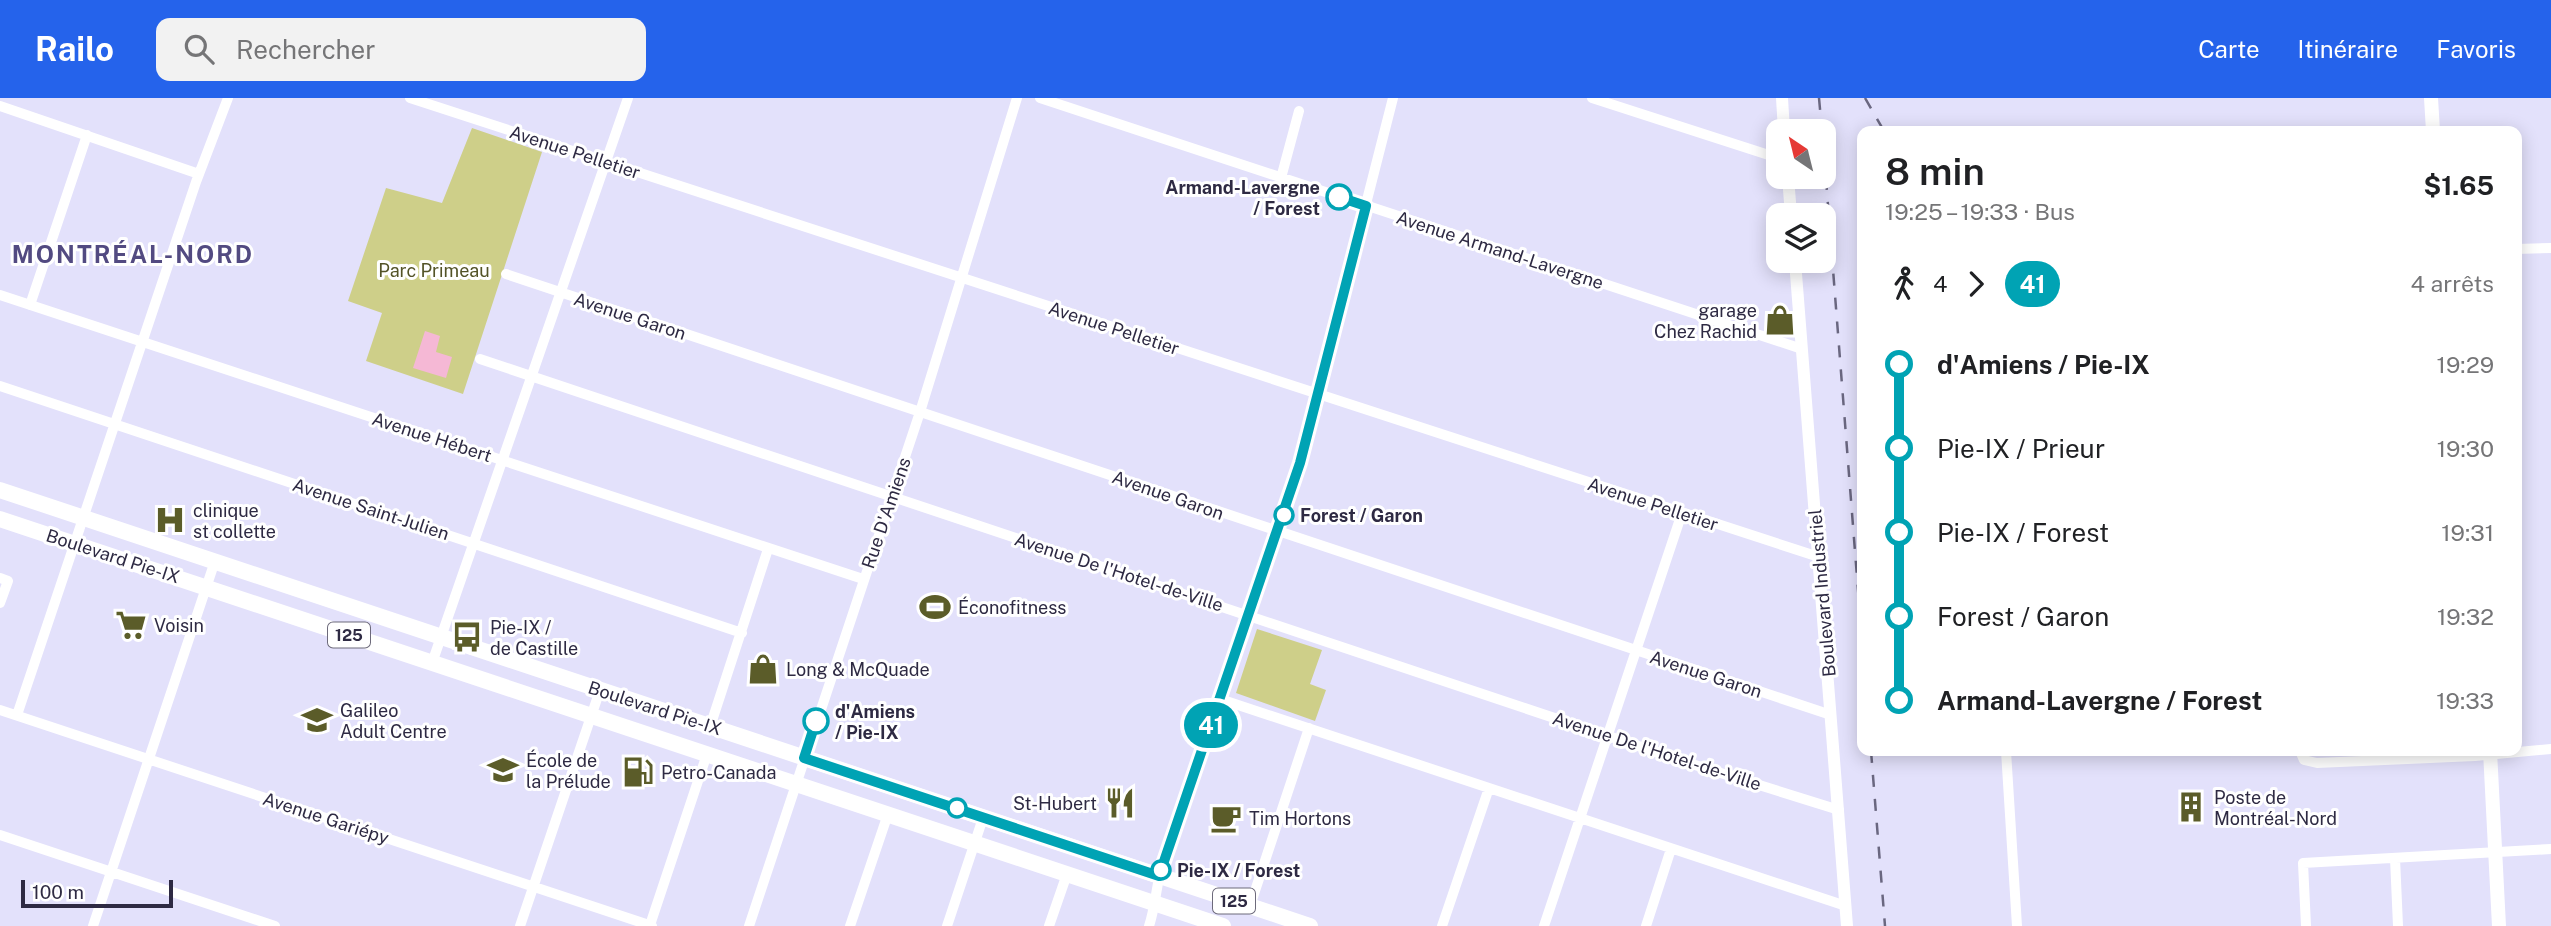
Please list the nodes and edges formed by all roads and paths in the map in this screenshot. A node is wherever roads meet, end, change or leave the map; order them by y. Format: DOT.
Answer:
graph roads {
  1 [pos="228,98"];
  2 [pos="410,98"];
  3 [pos="628,98"];
  4 [pos="1017,98"];
  5 [pos="1040,98"];
  6 [pos="1393,98"];
  7 [pos="1592,98"];
  8 [pos="1782,98"];
  9 [pos="2431,98"];
  10 [pos="0,106"];
  11 [pos="1299,111"];
  12 [pos="1783,119"];
  13 [pos="2433,126"];
  14 [pos="87,135"];
  15 [pos="1766,155"];
  16 [pos="605,162"];
  17 [pos="199,174"];
  18 [pos="1281,178"];
  19 [pos="1366,206"];
  20 [pos="2551,248"];
  21 [pos="2522,249"];
  22 [pos="1796,273"];
  23 [pos="506,274"];
  24 [pos="962,278"];
  25 [pos="559,293"];
  26 [pos="0,295"];
  27 [pos="30,305"];
  28 [pos="142,342"];
  29 [pos="1802,349"];
  30 [pos="480,359"];
  31 [pos="531,377"];
  32 [pos="0,386"];
  33 [pos="1318,394"];
  34 [pos="920,412"];
  35 [pos="114,424"];
  36 [pos="502,460"];
  37 [pos="0,490"];
  38 [pos="891,496"];
  39 [pos="1682,513"];
  40 [pos="82,517"];
  41 [pos="0,519"];
  42 [pos="1279,532"];
  43 [pos="74,543"];
  44 [pos="474,543"];
  45 [pos="768,549"];
  46 [pos="1819,557"];
  47 [pos="215,561"];
  48 [pos="0,578"];
  49 [pos="863,579"];
  50 [pos="206,587"];
  51 [pos="0,603"];
  52 [pos="1249,616"];
  53 [pos="742,633"];
  54 [pos="441,637"];
  55 [pos="1637,651"];
  56 [pos="432,663"];
  57 [pos="600,690"];
  58 [pos="1220,699"];
  59 [pos="0,710"];
  60 [pos="17,715"];
  61 [pos="1831,715"];
  62 [pos="591,716"];
  63 [pos="710,727"];
  64 [pos="1309,728"];
  65 [pos="1608,735"];
  66 [pos="2551,749"];
  67 [pos="2522,750"];
  68 [pos="706,754"];
  69 [pos="2006,756"];
  70 [pos="2302,756"];
  71 [pos="2389,756"];
  72 [pos="2491,756"];
  73 [pos="804,758"];
  74 [pos="148,760"];
  75 [pos="796,784"];
  76 [pos="1489,788"];
  77 [pos="1839,810"];
  78 [pos="888,814"];
  79 [pos="983,818"];
  80 [pos="1579,818"];
  81 [pos="0,835"];
  82 [pos="975,843"];
  83 [pos="1671,849"];
  84 [pos="2551,849"];
  85 [pos="2496,852"];
  86 [pos="2395,858"];
  87 [pos="111,872"];
  88 [pos="1067,874"];
  89 [pos="1159,876"];
  90 [pos="533,888"];
  91 [pos="1156,904"];
  92 [pos="1250,906"];
  93 [pos="1846,906"];
  94 [pos="93,926"];
  95 [pos="275,926"];
  96 [pos="520,926"];
  97 [pos="651,926"];
  98 [pos="749,926"];
  99 [pos="850,926"];
  100 [pos="947,926"];
  101 [pos="1049,926"];
  102 [pos="1149,926"];
  103 [pos="1223,926"];
  104 [pos="1310,926"];
  105 [pos="1442,926"];
  106 [pos="1544,926"];
  107 [pos="1646,926"];
  108 [pos="1847,926"];
  109 [pos="2017,926"];
  110 [pos="2306,926"];
  111 [pos="2398,926"];
  112 [pos="2499,926"];
  1 -- 17 [label="street"];
  2 -- 16 [label="street, Avenue Pelletier"];
  3 -- 16 [label="street"];
  4 -- 24 [label="street, Rue D'Amiens"];
  5 -- 18 [label="street, Avenue Armand-Lavergne"];
  6 -- 19 [label="street"];
  7 -- 15 [label="street"];
  8 -- 12 [label="street"];
  9 -- 13 [label="main road"];
  10 -- 14 [label="street"];
  11 -- 18 [label="street"];
  14 -- 17 [label="street"];
  14 -- 27 [label="street"];
  16 -- 24 [label="street, Avenue Pelletier"];
  16 -- 25 [label="street"];
  17 -- 28 [label="street"];
  18 -- 19 [label="street, Avenue Armand-Lavergne"];
  19 -- 29 [label="street, Avenue Armand-Lavergne"];
  19 -- 33 [label="street"];
  20 -- 21 [label="street"];
  22 -- 29 [label="street, Boulevard Industriel"];
  23 -- 25 [label="street, Avenue Garon"];
  24 -- 33 [label="street, Avenue Pelletier"];
  24 -- 34 [label="street, Rue D'Amiens"];
  25 -- 31 [label="street"];
  25 -- 34 [label="street, Avenue Garon"];
  26 -- 27 [label="street, Avenue Hébert"];
  27 -- 28 [label="street, Avenue Hébert"];
  28 -- 35 [label="street"];
  28 -- 36 [label="street, Avenue Hébert"];
  29 -- 46 [label="street, Boulevard Industriel"];
  30 -- 31 [label="street, Avenue De l'Hotel-de-Ville"];
  31 -- 36 [label="street"];
  31 -- 38 [label="street, Avenue De l'Hotel-de-Ville"];
  32 -- 35 [label="street, Avenue Saint-Julien"];
  33 -- 39 [label="street, Avenue Pelletier"];
  33 -- 42 [label="street"];
  34 -- 38 [label="street, Rue D'Amiens"];
  34 -- 42 [label="street, Avenue Garon"];
  35 -- 40 [label="street"];
  35 -- 44 [label="street, Avenue Saint-Julien"];
  36 -- 44 [label="street"];
  36 -- 45 [label="street, Avenue Hébert"];
  37 -- 40 [label="main road, Boulevard Pie-IX / 125"];
  38 -- 49 [label="street, Rue D'Amiens"];
  38 -- 52 [label="street, Avenue De l'Hotel-de-Ville"];
  39 -- 46 [label="street, Avenue Pelletier"];
  39 -- 55 [label="street"];
  40 -- 43 [label="street"];
  40 -- 47 [label="main road, Boulevard Pie-IX / 125"];
  41 -- 43 [label="main road, Boulevard Pie-IX / 125"];
  42 -- 52 [label="street"];
  42 -- 55 [label="street, Avenue Garon"];
  43 -- 50 [label="main road, Boulevard Pie-IX / 125"];
  43 -- 60 [label="street"];
  44 -- 53 [label="street, Avenue Saint-Julien"];
  44 -- 54 [label="street"];
  45 -- 49 [label="street, Avenue Hébert"];
  45 -- 53 [label="street"];
  46 -- 61 [label="street, Boulevard Industriel"];
  47 -- 50 [label="street"];
  47 -- 54 [label="main road, Boulevard Pie-IX / 125"];
  48 -- 51 [label="street"];
  49 -- 73 [label="street, Rue D'Amiens"];
  50 -- 56 [label="main road, Boulevard Pie-IX / 125"];
  50 -- 74 [label="street"];
  52 -- 58 [label="street"];
  52 -- 65 [label="street, Avenue De l'Hotel-de-Ville"];
  53 -- 63 [label="street"];
  54 -- 56 [label="street"];
  54 -- 57 [label="main road, Boulevard Pie-IX / 125"];
  55 -- 61 [label="street, Avenue Garon"];
  55 -- 65 [label="street"];
  56 -- 62 [label="main road, Boulevard Pie-IX / 125"];
  57 -- 62 [label="street"];
  57 -- 63 [label="main road, Boulevard Pie-IX / 125"];
  58 -- 64 [label="street"];
  58 -- 89 [label="street"];
  59 -- 60 [label="street, Avenue Gariépy"];
  60 -- 74 [label="street, Avenue Gariépy"];
  61 -- 77 [label="street, Boulevard Industriel"];
  62 -- 68 [label="main road, Boulevard Pie-IX / 125"];
  62 -- 90 [label="street"];
  63 -- 73 [label="main road, Boulevard Pie-IX / 125"];
  64 -- 76 [label="street"];
  64 -- 92 [label="street"];
  65 -- 77 [label="street, Avenue De l'Hotel-de-Ville"];
  65 -- 80 [label="street"];
  66 -- 67 [label="street"];
  68 -- 75 [label="main road, Boulevard Pie-IX / 125"];
  68 -- 97 [label="street"];
  69 -- 109 [label="street"];
  70 -- 71 [label="street"];
  72 -- 85 [label="main road"];
  73 -- 75 [label="street, Rue D'Amiens"];
  73 -- 79 [label="main road, Boulevard Pie-IX / 125"];
  74 -- 87 [label="street"];
  74 -- 90 [label="street, Avenue Gariépy"];
  75 -- 78 [label="main road, Boulevard Pie-IX / 125"];
  75 -- 98 [label="street, Rue D'Amiens"];
  76 -- 80 [label="street"];
  76 -- 105 [label="street"];
  77 -- 93 [label="street, Boulevard Industriel"];
  78 -- 82 [label="main road, Boulevard Pie-IX / 125"];
  78 -- 99 [label="street"];
  79 -- 82 [label="street"];
  79 -- 89 [label="main road, Boulevard Pie-IX / 125"];
  80 -- 83 [label="street"];
  80 -- 106 [label="street"];
  81 -- 87 [label="street"];
  82 -- 88 [label="main road, Boulevard Pie-IX / 125"];
  82 -- 100 [label="street"];
  83 -- 93 [label="street"];
  83 -- 107 [label="street"];
  84 -- 85 [label="street"];
  85 -- 86 [label="street"];
  85 -- 112 [label="main road"];
  86 -- 110 [label="street"];
  86 -- 111 [label="street"];
  87 -- 94 [label="street"];
  87 -- 95 [label="street"];
  88 -- 91 [label="main road, Boulevard Pie-IX / 125"];
  88 -- 101 [label="street"];
  89 -- 91 [label="street"];
  89 -- 92 [label="main road, Boulevard Pie-IX / 125"];
  90 -- 96 [label="street"];
  90 -- 97 [label="street, Avenue Gariépy"];
  91 -- 102 [label="street"];
  91 -- 103 [label="main road, Boulevard Pie-IX / 125"];
  92 -- 104 [label="main road, Boulevard Pie-IX / 125"];
  93 -- 108 [label="street, Boulevard Industriel"];
}
